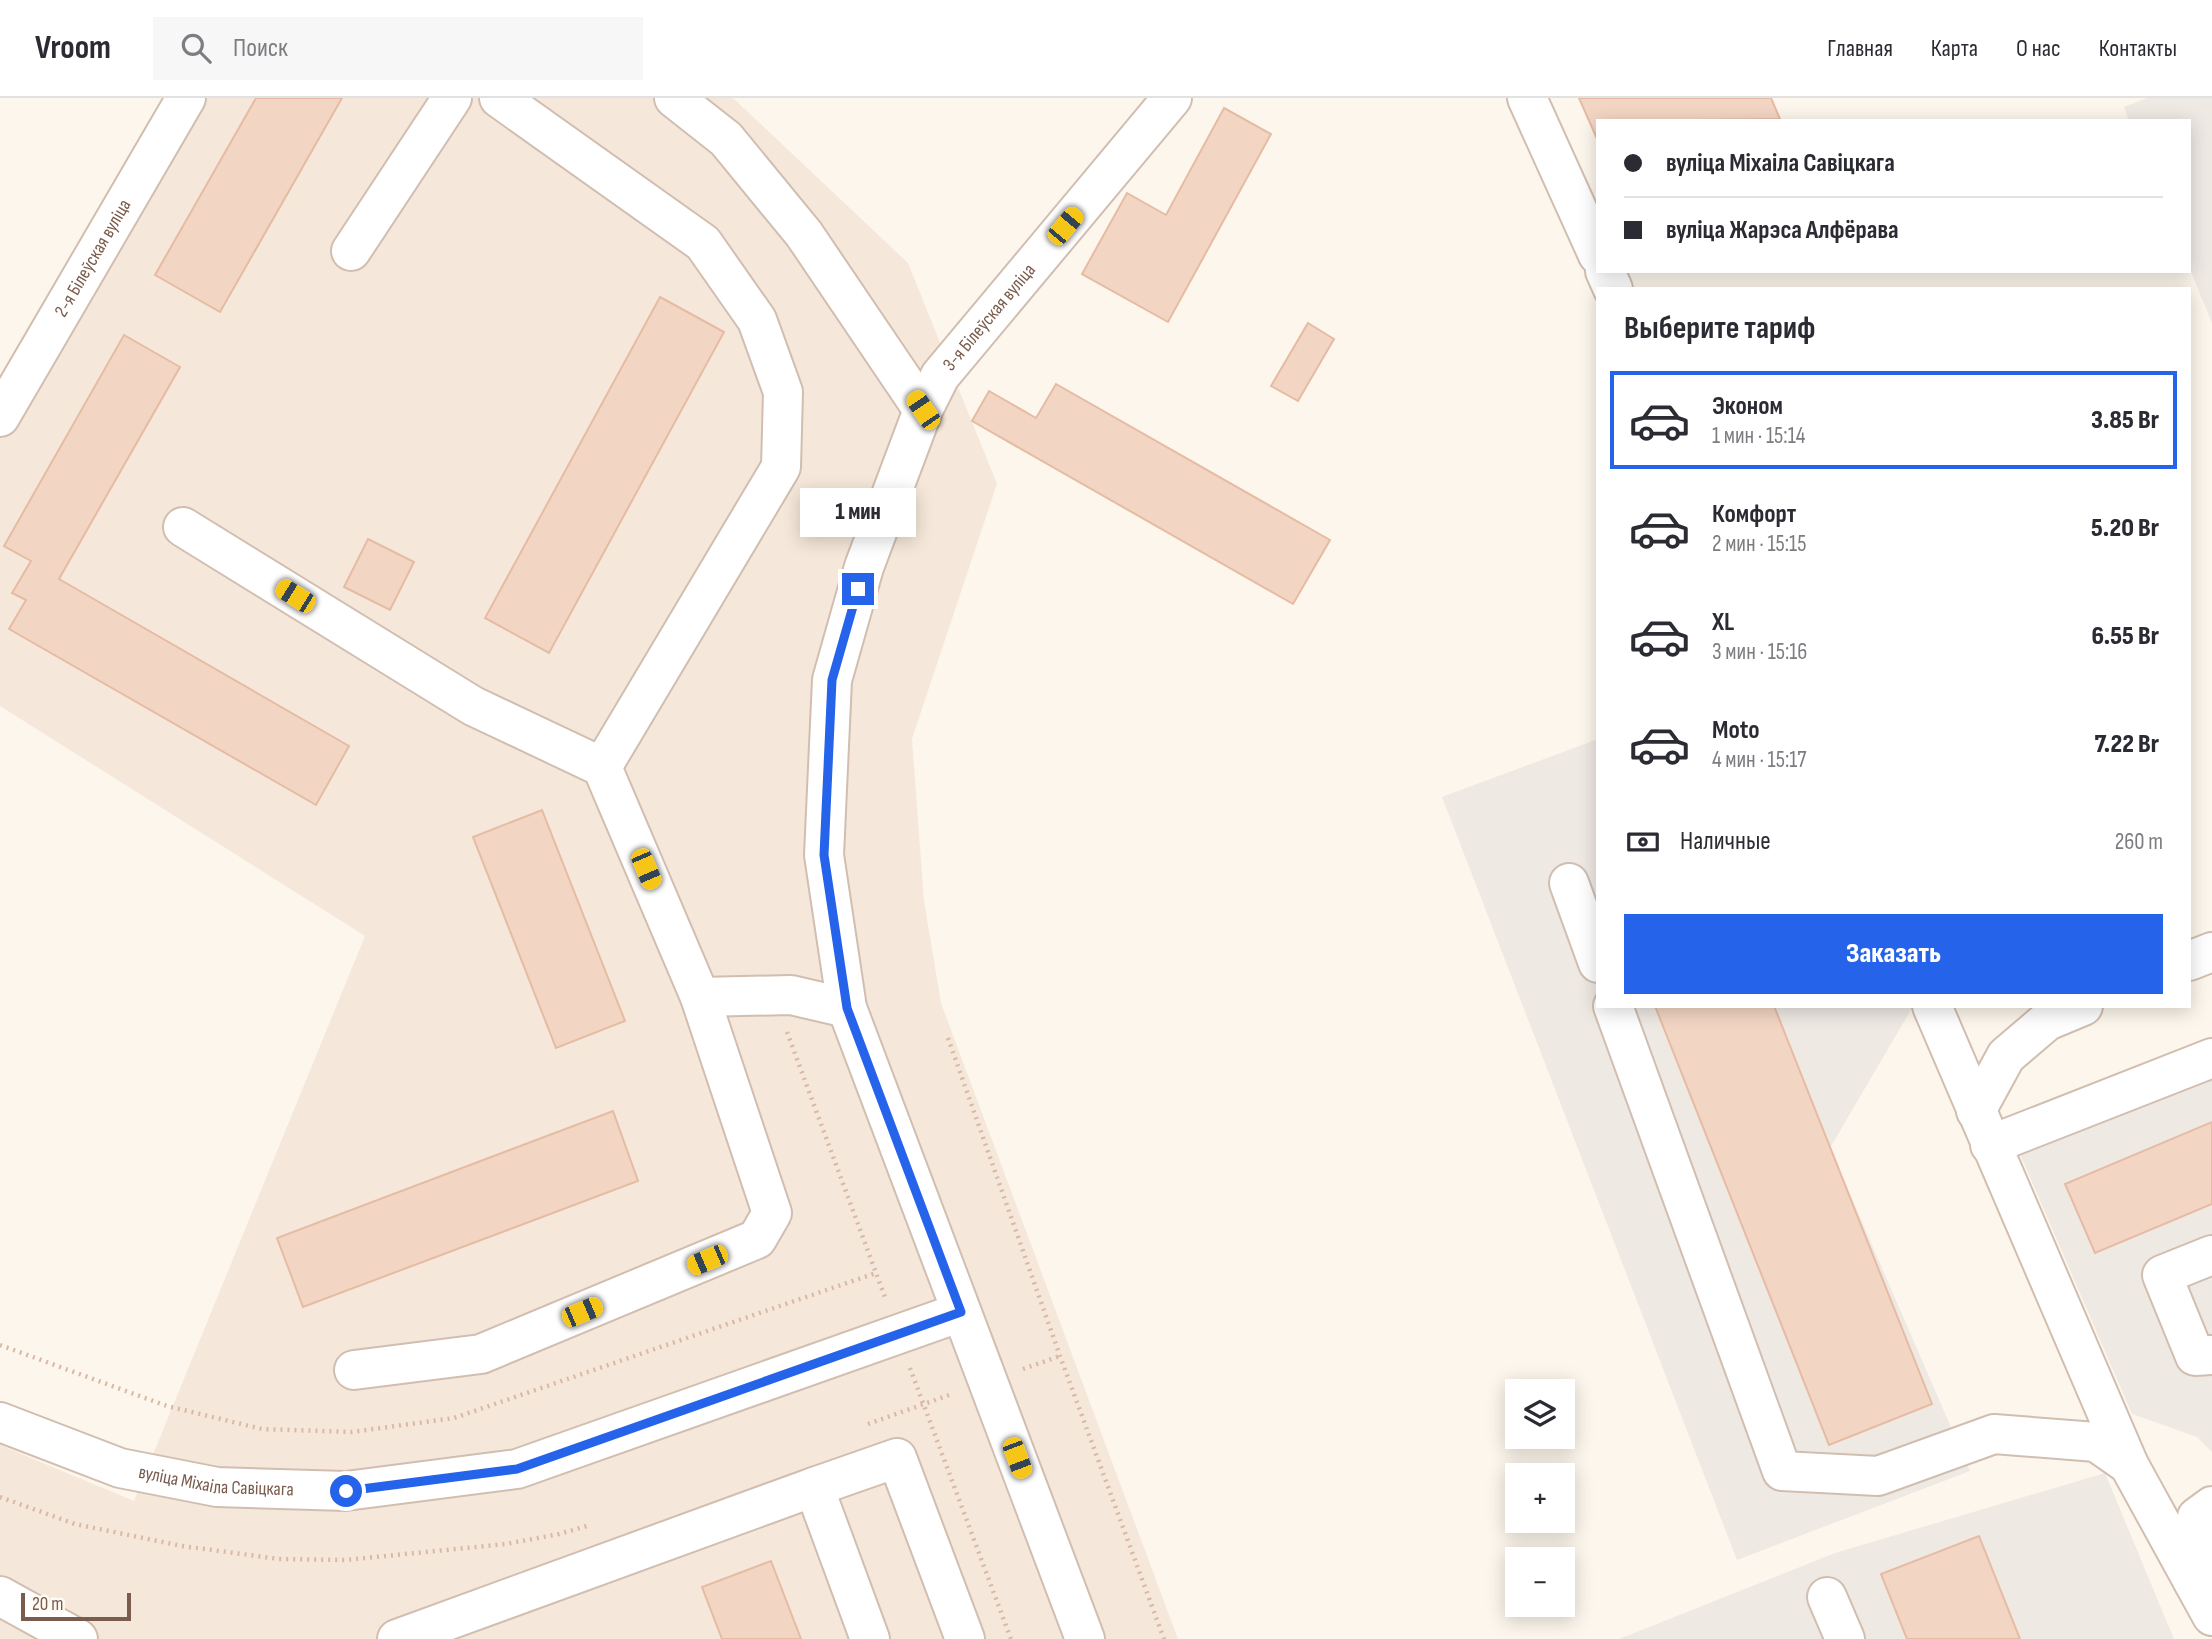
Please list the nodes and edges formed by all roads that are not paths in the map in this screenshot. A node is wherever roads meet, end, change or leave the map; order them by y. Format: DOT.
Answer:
graph roads {
  1 [pos="186,98"];
  2 [pos="452,98"];
  3 [pos="499,98"];
  4 [pos="674,98"];
  5 [pos="1171,98"];
  6 [pos="1527,98"];
  7 [pos="351,251"];
  8 [pos="1596,251"];
  9 [pos="923,410"];
  10 [pos="0,417"];
  11 [pos="183,527"];
  12 [pos="602,766"];
  13 [pos="1569,883"];
  14 [pos="2212,952"];
  15 [pos="1596,957"];
  16 [pos="2191,960"];
  17 [pos="700,997"];
  18 [pos="847,1008"];
  19 [pos="1615,1008"];
  20 [pos="1933,1008"];
  21 [pos="2078,1008"];
  22 [pos="2212,1058"];
  23 [pos="1976,1111"];
  24 [pos="1990,1145"];
  25 [pos="2212,1255"];
  26 [pos="961,1312"];
  27 [pos="2212,1355"];
  28 [pos="354,1370"];
  29 [pos="0,1422"];
  30 [pos="2129,1465"];
  31 [pos="814,1487"];
  32 [pos="2212,1506"];
  33 [pos="2194,1583"];
  34 [pos="0,1596"];
  35 [pos="1827,1597"];
  36 [pos="2212,1616"];
  37 [pos="78,1639"];
  38 [pos="397,1639"];
  39 [pos="870,1639"];
  40 [pos="965,1639"];
  41 [pos="1085,1639"];
  42 [pos="1844,1639"];
  1 -- 10 [label="street, 2-я Білеўская вуліца"];
  2 -- 7 [label="street"];
  3 -- 12 [label="street"];
  4 -- 9 [label="street"];
  5 -- 9 [label="street, 3-я Білеўская вуліца"];
  6 -- 8 [label="street"];
  9 -- 18 [label="street, 3-я Білеўская вуліца"];
  11 -- 12 [label="street"];
  12 -- 17 [label="street"];
  13 -- 15 [label="street"];
  14 -- 16 [label="street"];
  17 -- 18 [label="street"];
  17 -- 28 [label="street"];
  18 -- 26 [label="street, 3-я Білеўская вуліца"];
  19 -- 30 [label="street"];
  20 -- 23 [label="street"];
  21 -- 23 [label="street"];
  22 -- 24 [label="street"];
  23 -- 24 [label="street"];
  24 -- 30 [label="street"];
  25 -- 27 [label="street"];
  26 -- 29 [label="street, вуліца Міхаіла Савіцкага"];
  26 -- 41 [label="street, 3-я Білеўская вуліца"];
  30 -- 33 [label="street"];
  31 -- 38 [label="street"];
  31 -- 39 [label="street"];
  31 -- 40 [label="street"];
  32 -- 33 [label="street"];
  33 -- 36 [label="street"];
  34 -- 37 [label="street"];
  35 -- 42 [label="street"];
}
